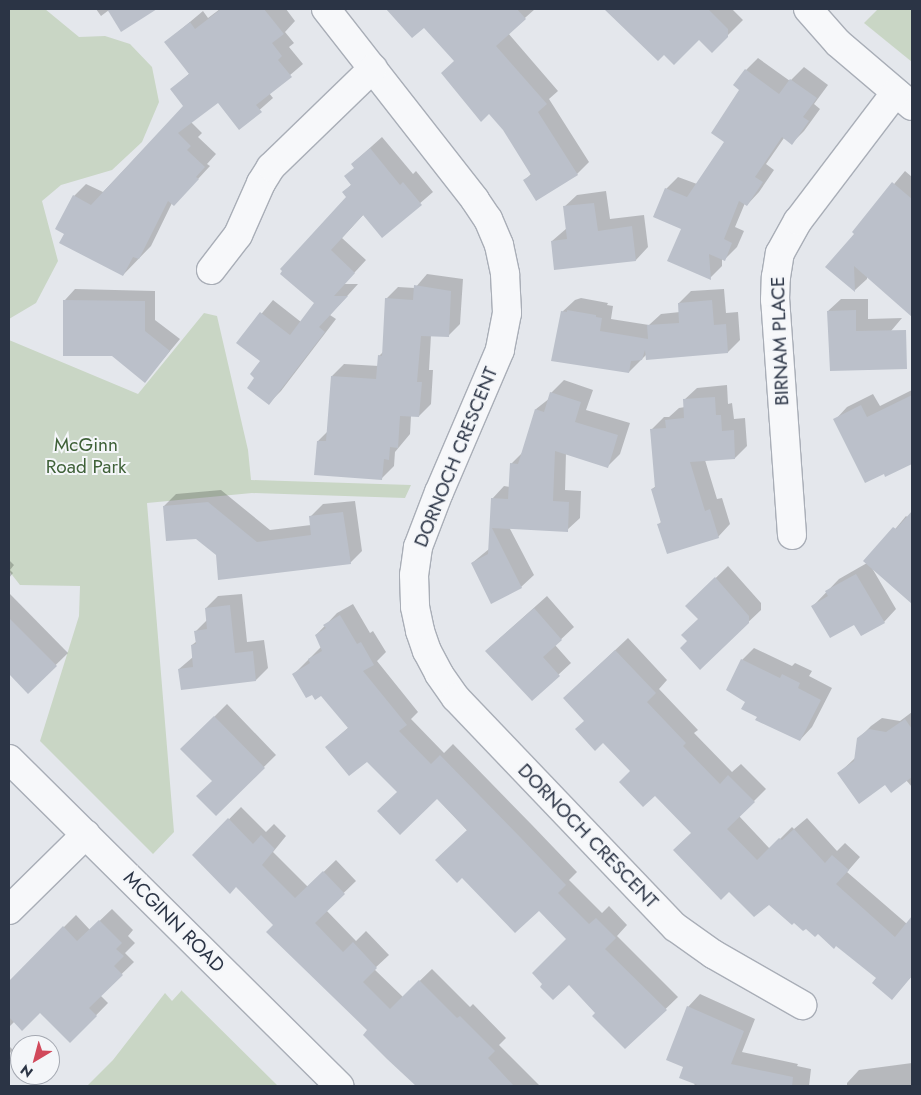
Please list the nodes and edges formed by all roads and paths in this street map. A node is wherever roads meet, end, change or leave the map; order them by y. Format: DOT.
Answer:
graph roads {
  1 [pos="326,9"];
  2 [pos="808,9"];
  3 [pos="373,68"];
  4 [pos="904,100"];
  5 [pos="211,270"];
  6 [pos="792,535"];
  7 [pos="9,759"];
  8 [pos="86,834"];
  9 [pos="9,910"];
  10 [pos="802,1005"];
  11 [pos="339,1086"];
  1 -- 3 [label="street, DORNOCH CRESCENT"];
  2 -- 4 [label="street"];
  3 -- 5 [label="street"];
  3 -- 10 [label="street, DORNOCH CRESCENT"];
  4 -- 6 [label="street, BIRNAM PLACE"];
  7 -- 8 [label="street, MCGINN ROAD"];
  8 -- 9 [label="street"];
  8 -- 11 [label="street, MCGINN ROAD"];
}
